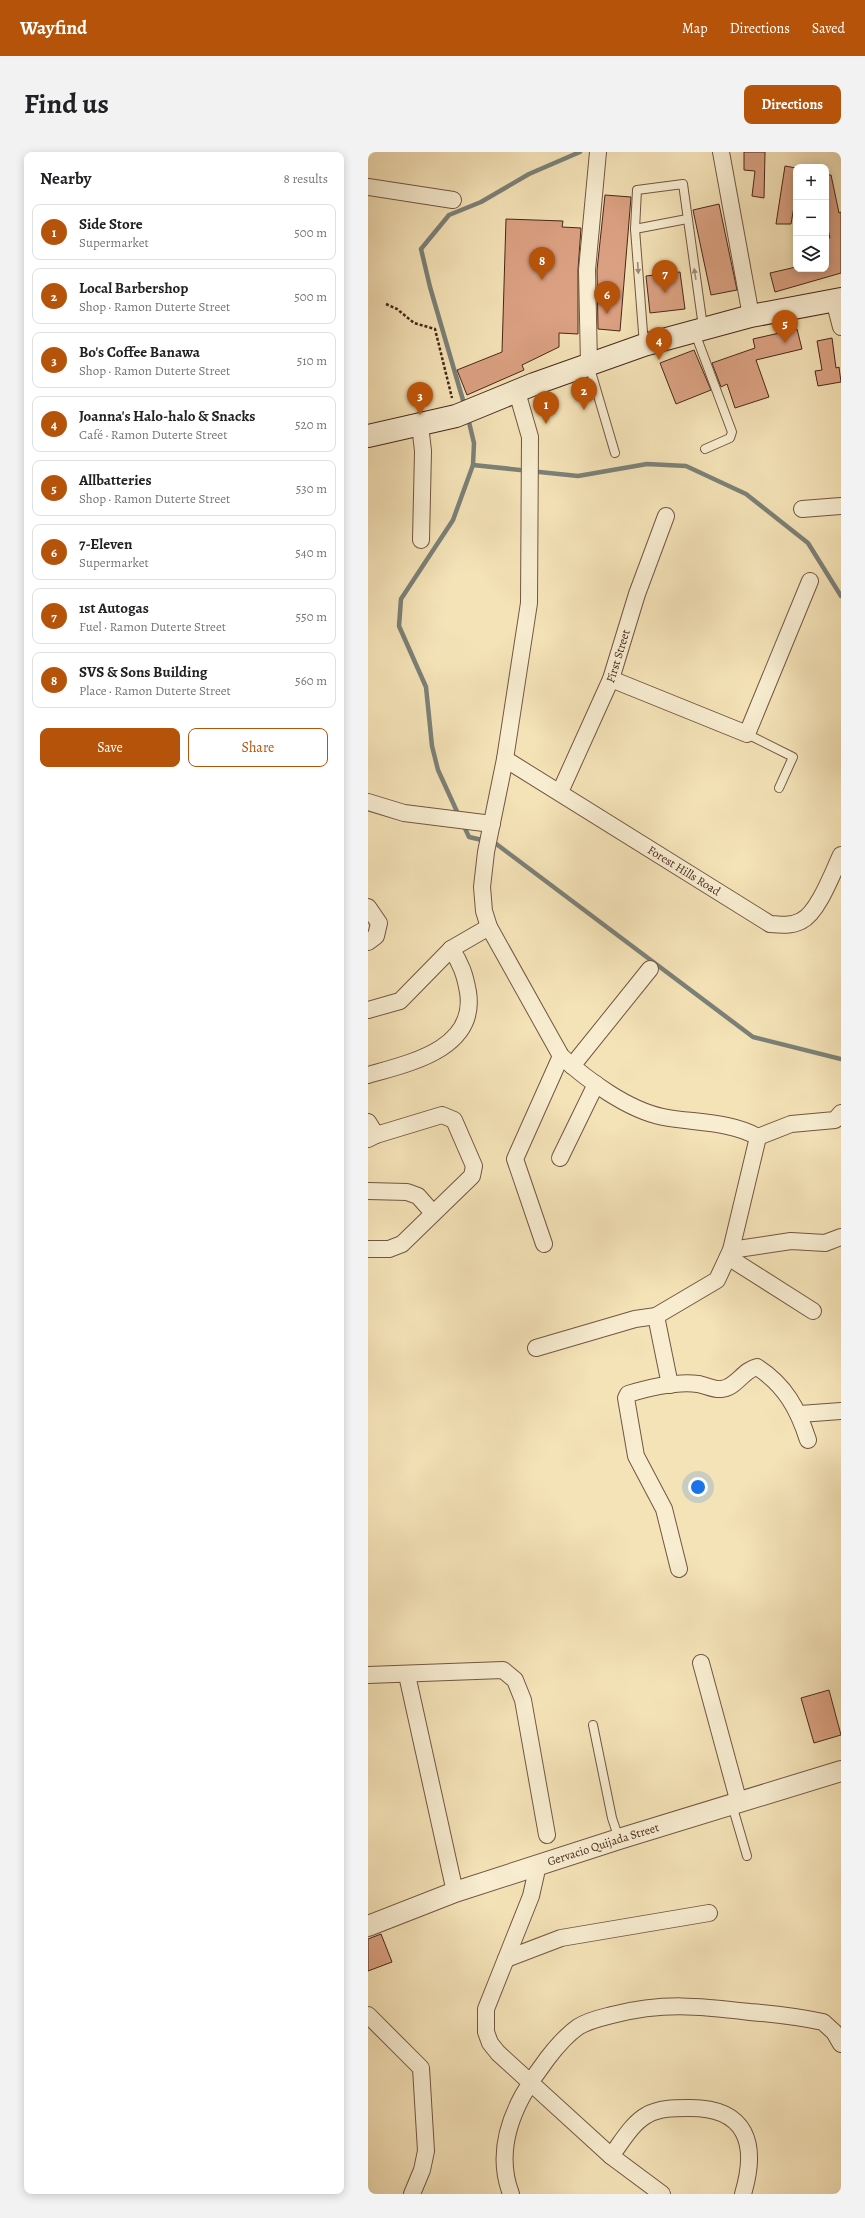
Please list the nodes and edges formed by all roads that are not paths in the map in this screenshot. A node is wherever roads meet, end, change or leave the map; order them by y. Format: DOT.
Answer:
graph roads {
  1 [pos="721,152"];
  2 [pos="597,153"];
  3 [pos="368,188"];
  4 [pos="453,200"];
  5 [pos="687,218"];
  6 [pos="635,229"];
  7 [pos="838,299"];
  8 [pos="752,316"];
  9 [pos="841,326"];
  10 [pos="699,329"];
  11 [pos="644,345"];
  12 [pos="589,364"];
  13 [pos="517,392"];
  14 [pos="420,425"];
  15 [pos="368,436"];
  16 [pos="705,449"];
  17 [pos="615,453"];
  18 [pos="841,506"];
  19 [pos="802,509"];
  20 [pos="666,516"];
  21 [pos="421,540"];
  22 [pos="810,581"];
  23 [pos="611,679"];
  24 [pos="747,734"];
  25 [pos="505,759"];
  26 [pos="779,788"];
  27 [pos="560,792"];
  28 [pos="368,802"];
  29 [pos="491,827"];
  30 [pos="841,855"];
  31 [pos="368,907"];
  32 [pos="489,927"];
  33 [pos="368,942"];
  34 [pos="451,950"];
  35 [pos="650,969"];
  36 [pos="368,1010"];
  37 [pos="566,1061"];
  38 [pos="368,1075"];
  39 [pos="596,1084"];
  40 [pos="841,1113"];
  41 [pos="371,1132"];
  42 [pos="758,1136"];
  43 [pos="560,1158"];
  44 [pos="368,1191"];
  45 [pos="433,1213"];
  46 [pos="841,1237"];
  47 [pos="544,1244"];
  48 [pos="368,1249"];
  49 [pos="730,1254"];
  50 [pos="813,1310"];
  51 [pos="656,1316"];
  52 [pos="536,1348"];
  53 [pos="670,1386"];
  54 [pos="841,1411"];
  55 [pos="800,1414"];
  56 [pos="808,1440"];
  57 [pos="679,1569"];
  58 [pos="701,1663"];
  59 [pos="408,1675"];
  60 [pos="368,1676"];
  61 [pos="592,1725"];
  62 [pos="841,1771"];
  63 [pos="735,1804"];
  64 [pos="548,1835"];
  65 [pos="619,1839"];
  66 [pos="747,1856"];
  67 [pos="538,1865"];
  68 [pos="455,1892"];
  69 [pos="709,1913"];
  70 [pos="368,1926"];
  71 [pos="506,1959"];
  72 [pos="368,2016"];
  73 [pos="841,2044"];
  74 [pos="531,2081"];
  75 [pos="611,2156"];
  76 [pos="412,2194"];
  77 [pos="511,2194"];
  78 [pos="662,2194"];
  79 [pos="743,2194"];
  1 -- 8 [label="street"];
  2 -- 12 [label="street"];
  3 -- 4 [label="street"];
  5 -- 6 [label="lane"];
  5 -- 6 [label="lane"];
  10 -- 5 [label="lane, one-way"];
  6 -- 11 [label="lane, one-way"];
  7 -- 8 [label="main road"];
  7 -- 9 [label="street"];
  8 -- 10 [label="main road"];
  10 -- 11 [label="main road"];
  10 -- 16 [label="lane"];
  11 -- 12 [label="main road"];
  12 -- 13 [label="main road"];
  12 -- 17 [label="lane"];
  13 -- 14 [label="main road"];
  13 -- 25 [label="street"];
  14 -- 15 [label="main road"];
  14 -- 21 [label="street"];
  18 -- 19 [label="street"];
  20 -- 23 [label="street, First Street"];
  22 -- 24 [label="street"];
  23 -- 24 [label="street"];
  23 -- 27 [label="street, First Street"];
  24 -- 26 [label="lane"];
  25 -- 27 [label="street, Forest Hills Road"];
  25 -- 29 [label="street"];
  27 -- 30 [label="street, Forest Hills Road"];
  28 -- 29 [label="street"];
  29 -- 32 [label="street"];
  31 -- 33 [label="street"];
  32 -- 34 [label="street"];
  32 -- 37 [label="street"];
  34 -- 36 [label="street"];
  34 -- 38 [label="street"];
  35 -- 37 [label="street"];
  37 -- 39 [label="street"];
  37 -- 47 [label="street"];
  39 -- 42 [label="street"];
  39 -- 43 [label="street"];
  40 -- 42 [label="street"];
  41 -- 45 [label="street"];
  42 -- 49 [label="street"];
  44 -- 45 [label="street"];
  45 -- 48 [label="street"];
  46 -- 49 [label="street"];
  49 -- 50 [label="street"];
  49 -- 51 [label="street"];
  51 -- 52 [label="street"];
  51 -- 53 [label="street"];
  53 -- 55 [label="street"];
  53 -- 57 [label="street"];
  54 -- 55 [label="street"];
  55 -- 56 [label="street"];
  58 -- 63 [label="street"];
  59 -- 60 [label="street"];
  59 -- 64 [label="street"];
  59 -- 68 [label="street"];
  61 -- 65 [label="lane"];
  62 -- 63 [label="street, Gervacio Quijada Street"];
  63 -- 65 [label="street, Gervacio Quijada Street"];
  63 -- 66 [label="lane"];
  65 -- 67 [label="street, Gervacio Quijada Street"];
  67 -- 68 [label="street, Gervacio Quijada Street"];
  67 -- 71 [label="street"];
  68 -- 70 [label="street, Gervacio Quijada Street"];
  69 -- 71 [label="street"];
  71 -- 74 [label="street"];
  72 -- 76 [label="street"];
  73 -- 74 [label="street"];
  74 -- 75 [label="street"];
  74 -- 77 [label="street"];
  75 -- 78 [label="street"];
  75 -- 79 [label="street"];
}
